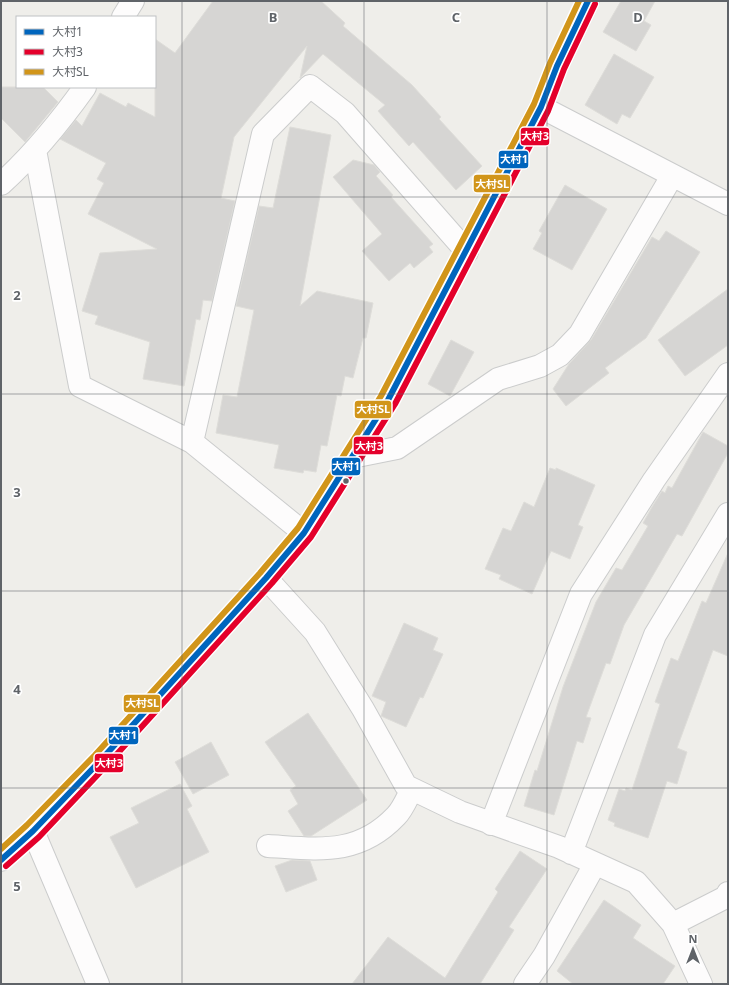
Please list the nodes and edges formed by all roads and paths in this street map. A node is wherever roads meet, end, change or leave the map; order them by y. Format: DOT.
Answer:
graph roads {
  1 [pos="588,1"];
  2 [pos="84,88"];
  3 [pos="541,107"];
  4 [pos="35,150"];
  5 [pos="672,176"];
  6 [pos="1,184"];
  7 [pos="728,204"];
  8 [pos="467,252"];
  9 [pos="728,374"];
  10 [pos="192,442"];
  11 [pos="352,457"];
  12 [pos="728,514"];
  13 [pos="304,533"];
  14 [pos="266,578"];
  15 [pos="412,789"];
  16 [pos="491,824"];
  17 [pos="33,831"];
  18 [pos="268,846"];
  19 [pos="571,853"];
  20 [pos="1,860"];
  21 [pos="595,864"];
  22 [pos="728,893"];
  23 [pos="673,924"];
  24 [pos="98,984"];
  25 [pos="525,984"];
  26 [pos="701,984"];
  1 -- 3 [label="street"];
  2 -- 4 [label="street"];
  3 -- 5 [label="street"];
  3 -- 8 [label="street"];
  4 -- 6 [label="street"];
  4 -- 10 [label="street"];
  5 -- 7 [label="street"];
  5 -- 11 [label="street"];
  8 -- 10 [label="street"];
  8 -- 11 [label="street"];
  9 -- 16 [label="street"];
  10 -- 13 [label="street"];
  11 -- 13 [label="street"];
  12 -- 19 [label="street"];
  13 -- 14 [label="street"];
  14 -- 15 [label="street"];
  14 -- 17 [label="street"];
  15 -- 16 [label="street"];
  15 -- 18 [label="street"];
  16 -- 19 [label="street"];
  17 -- 20 [label="street"];
  17 -- 24 [label="street"];
  19 -- 21 [label="street"];
  21 -- 23 [label="street"];
  21 -- 25 [label="street"];
  22 -- 23 [label="street"];
  23 -- 26 [label="street"];
}
